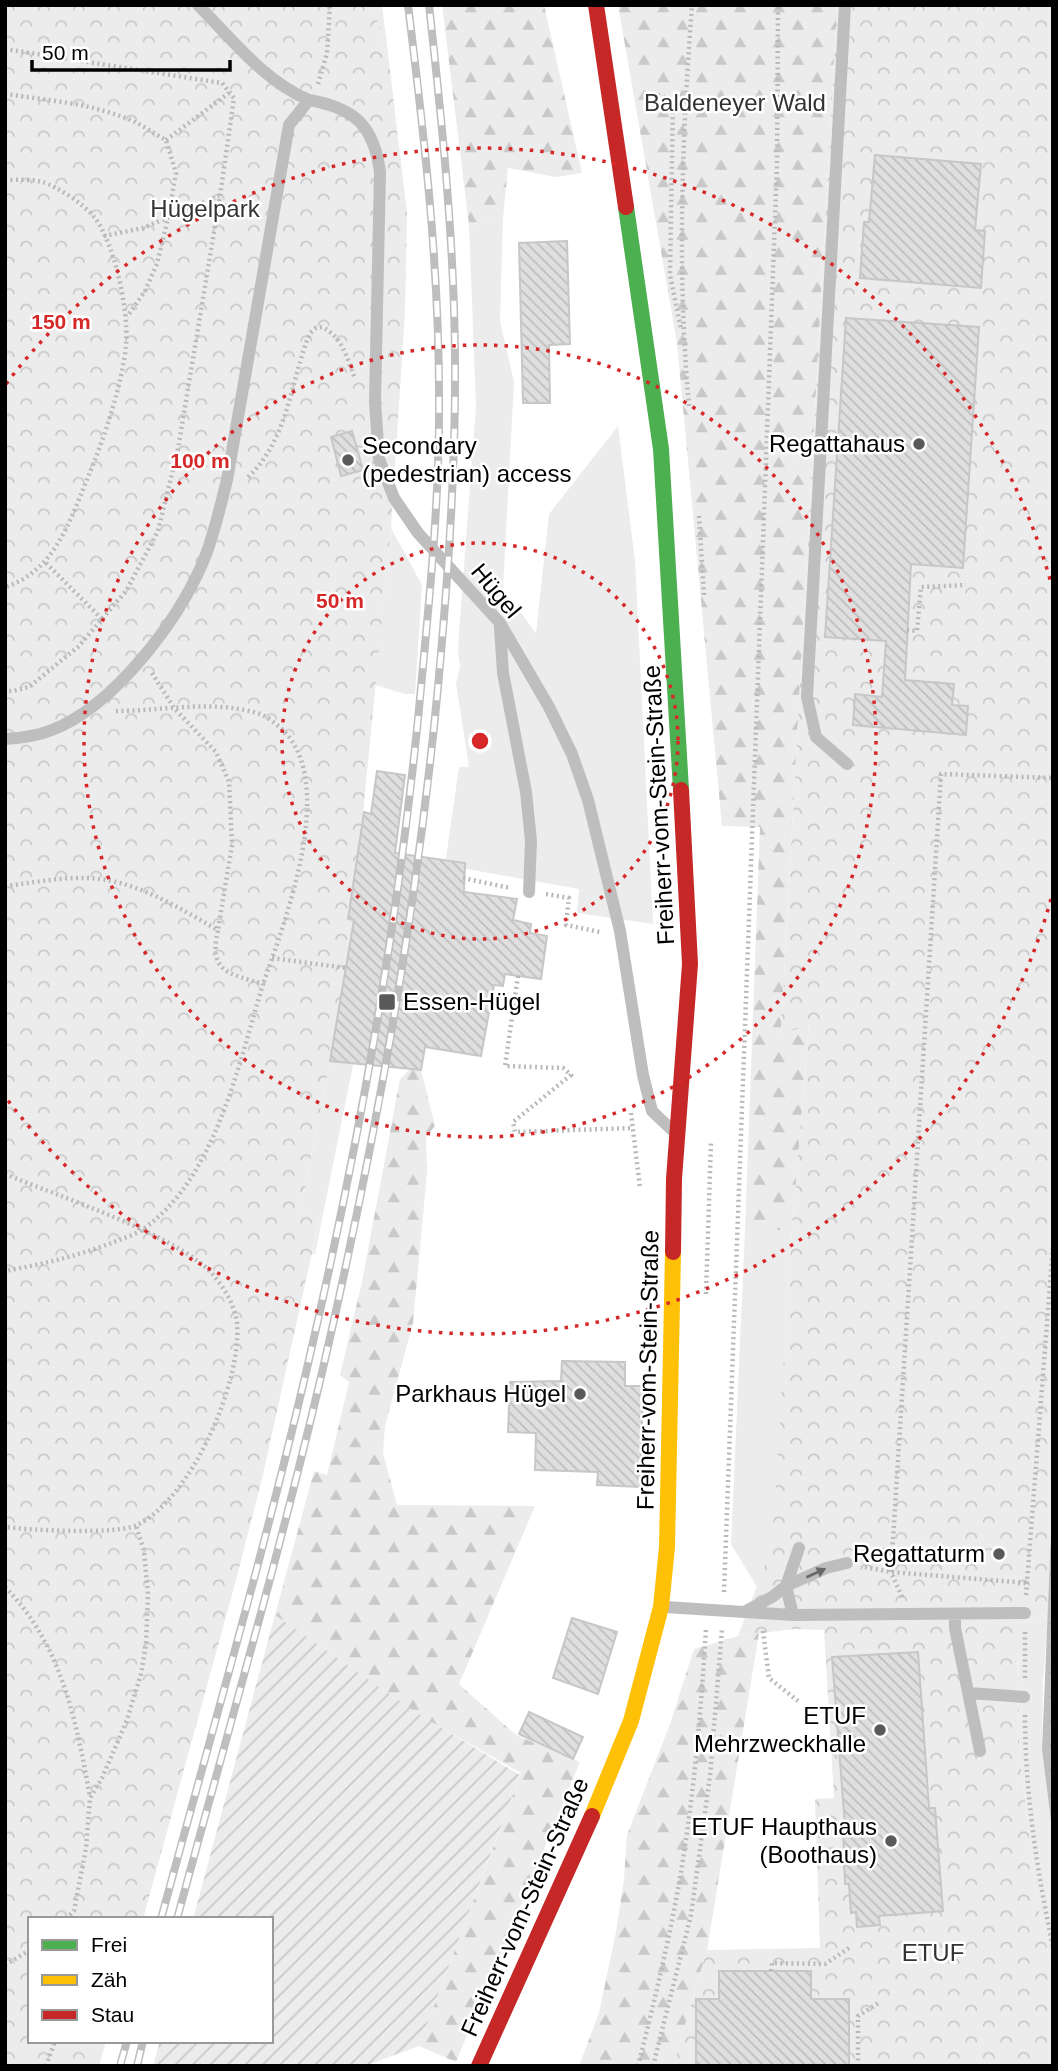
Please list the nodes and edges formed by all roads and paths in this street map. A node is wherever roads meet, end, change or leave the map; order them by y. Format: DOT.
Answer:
graph roads {
  1 [pos="198,5"];
  2 [pos="330,5"];
  3 [pos="596,5"];
  4 [pos="692,5"];
  5 [pos="778,5"];
  6 [pos="845,5"];
  7 [pos="5,49"];
  8 [pos="229,93"];
  9 [pos="5,94"];
  10 [pos="658,94"];
  11 [pos="309,100"];
  12 [pos="166,140"];
  13 [pos="5,180"];
  14 [pos="220,196"];
  15 [pos="168,218"];
  16 [pos="104,236"];
  17 [pos="127,318"];
  18 [pos="355,379"];
  19 [pos="227,480"];
  20 [pos="46,563"];
  21 [pos="966,585"];
  22 [pos="5,587"];
  23 [pos="103,620"];
  24 [pos="500,623"];
  25 [pos="907,630"];
  26 [pos="142,658"];
  27 [pos="5,691"];
  28 [pos="174,708"];
  29 [pos="85,711"];
  30 [pos="5,739"];
  31 [pos="847,764"];
  32 [pos="1053,778"];
  33 [pos="463,878"];
  34 [pos="5,886"];
  35 [pos="529,892"];
  36 [pos="218,930"];
  37 [pos="600,930"];
  38 [pos="272,958"];
  39 [pos="346,968"];
  40 [pos="518,976"];
  41 [pos="263,984"];
  42 [pos="633,1128"];
  43 [pos="677,1135"];
  44 [pos="5,1174"];
  45 [pos="142,1230"];
  46 [pos="1053,1245"];
  47 [pos="5,1271"];
  48 [pos="136,1526"];
  49 [pos="5,1527"];
  50 [pos="799,1548"];
  51 [pos="847,1563"];
  52 [pos="891,1573"];
  53 [pos="786,1586"];
  54 [pos="5,1587"];
  55 [pos="661,1607"];
  56 [pos="707,1610"];
  57 [pos="723,1611"];
  58 [pos="746,1611"];
  59 [pos="760,1613"];
  60 [pos="1025,1613"];
  61 [pos="955,1614"];
  62 [pos="793,1615"];
  63 [pos="970,1693"];
  64 [pos="1024,1697"];
  65 [pos="797,1701"];
  66 [pos="980,1751"];
  67 [pos="90,1798"];
  68 [pos="74,1911"];
  69 [pos="68,1917"];
  70 [pos="74,1917"];
  71 [pos="1053,1947"];
  72 [pos="849,1948"];
  73 [pos="28,1951"];
  74 [pos="5,1965"];
  75 [pos="771,1970"];
  76 [pos="880,2002"];
  77 [pos="54,2043"];
  78 [pos="47,2066"];
  79 [pos="479,2066"];
  80 [pos="638,2066"];
  81 [pos="653,2066"];
  82 [pos="858,2066"];
  1 -- 11 [label="lane, Hügel"];
  2 -- 11 [label="path"];
  3 -- 43 [label="main road, Freiherr-vom-Stein-Straße"];
  4 -- 10 [label="path"];
  5 -- 57 [label="path"];
  6 -- 31 [label="lane"];
  7 -- 8 [label="path"];
  8 -- 12 [label="path"];
  8 -- 14 [label="path"];
  9 -- 12 [label="path"];
  11 -- 19 [label="lane"];
  11 -- 24 [label="lane, Hügel"];
  12 -- 15 [label="path"];
  13 -- 16 [label="path"];
  14 -- 15 [label="path"];
  14 -- 23 [label="path"];
  15 -- 16 [label="path"];
  15 -- 17 [label="path"];
  16 -- 17 [label="path"];
  17 -- 20 [label="path"];
  18 -- 19 [label="path"];
  19 -- 26 [label="lane"];
  20 -- 22 [label="path"];
  20 -- 23 [label="path"];
  21 -- 25 [label="path"];
  23 -- 27 [label="path"];
  24 -- 35 [label="lane"];
  24 -- 43 [label="lane, Hügel"];
  26 -- 28 [label="path"];
  26 -- 29 [label="lane"];
  28 -- 29 [label="path"];
  28 -- 36 [label="path"];
  28 -- 38 [label="path"];
  29 -- 30 [label="lane"];
  32 -- 52 [label="path"];
  33 -- 35 [label="path"];
  34 -- 36 [label="path"];
  35 -- 37 [label="path"];
  36 -- 41 [label="path"];
  38 -- 39 [label="path"];
  38 -- 41 [label="path"];
  40 -- 42 [label="path"];
  41 -- 45 [label="path"];
  43 -- 55 [label="main road, Freiherr-vom-Stein-Straße"];
  44 -- 45 [label="path"];
  45 -- 47 [label="path"];
  45 -- 48 [label="path"];
  46 -- 52 [label="path"];
  48 -- 49 [label="path"];
  48 -- 67 [label="path"];
  50 -- 53 [label="lane"];
  51 -- 52 [label="path"];
  53 -- 51 [label="lane, one-way"];
  53 -- 58 [label="lane"];
  53 -- 62 [label="lane"];
  54 -- 67 [label="path"];
  55 -- 56 [label="lane"];
  55 -- 79 [label="main road, Freiherr-vom-Stein-Straße"];
  56 -- 57 [label="lane"];
  56 -- 80 [label="path"];
  57 -- 58 [label="lane"];
  57 -- 81 [label="path"];
  58 -- 59 [label="lane"];
  59 -- 62 [label="lane"];
  59 -- 65 [label="path"];
  60 -- 61 [label="lane"];
  60 -- 64 [label="path"];
  61 -- 62 [label="lane"];
  61 -- 63 [label="lane"];
  63 -- 64 [label="lane"];
  63 -- 66 [label="lane"];
  64 -- 71 [label="path"];
  67 -- 68 [label="path"];
  68 -- 69 [label="path"];
  68 -- 70 [label="path"];
  72 -- 75 [label="path"];
  73 -- 74 [label="path"];
  76 -- 82 [label="path"];
  77 -- 78 [label="path"];
}
